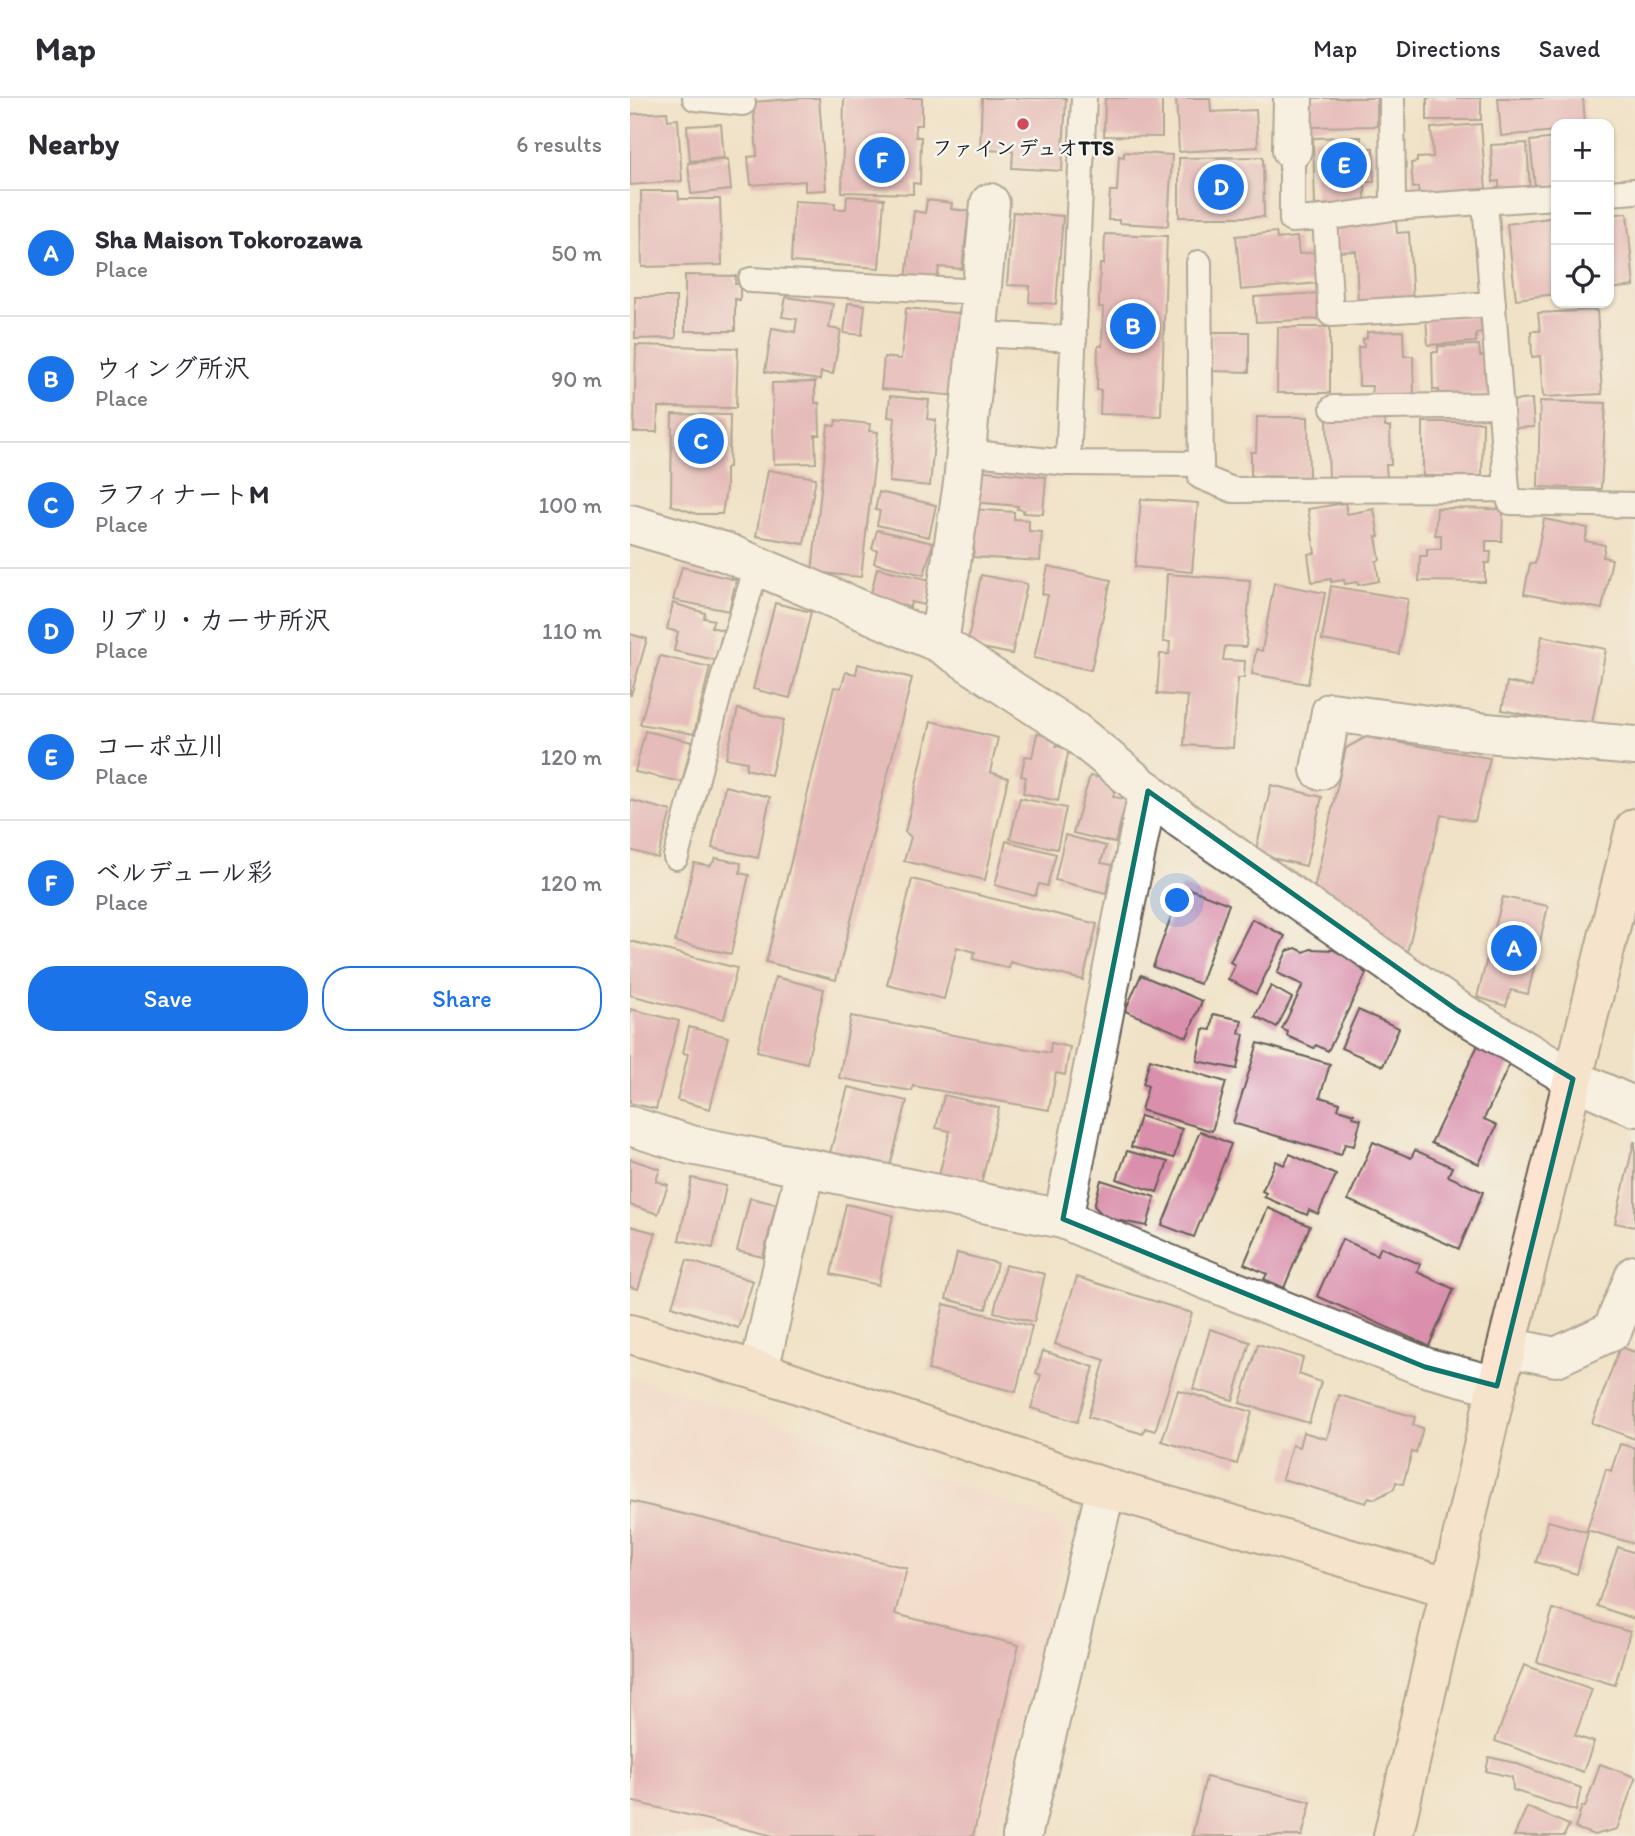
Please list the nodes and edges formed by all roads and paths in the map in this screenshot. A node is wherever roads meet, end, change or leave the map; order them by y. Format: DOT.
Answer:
graph roads {
  1 [pos="695,98"];
  2 [pos="1084,98"];
  3 [pos="1293,98"];
  4 [pos="1392,98"];
  5 [pos="743,103"];
  6 [pos="1292,150"];
  7 [pos="1635,191"];
  8 [pos="1614,193"];
  9 [pos="1551,197"];
  10 [pos="1485,202"];
  11 [pos="990,203"];
  12 [pos="1393,208"];
  13 [pos="1325,218"];
  14 [pos="1199,263"];
  15 [pos="751,280"];
  16 [pos="982,292"];
  17 [pos="1493,304"];
  18 [pos="977,334"];
  19 [pos="1074,339"];
  20 [pos="1501,405"];
  21 [pos="1333,408"];
  22 [pos="966,452"];
  23 [pos="1068,463"];
  24 [pos="1201,464"];
  25 [pos="1507,489"];
  26 [pos="1635,505"];
  27 [pos="630,524"];
  28 [pos="757,566"];
  29 [pos="939,643"];
  30 [pos="1635,746"];
  31 [pos="1320,770"];
  32 [pos="1148,791"];
  33 [pos="1635,828"];
  34 [pos="676,857"];
  35 [pos="1573,1079"];
  36 [pos="1635,1107"];
  37 [pos="630,1126"];
  38 [pos="805,1168"];
  39 [pos="1063,1219"];
  40 [pos="1635,1275"];
  41 [pos="630,1334"];
  42 [pos="1507,1347"];
  43 [pos="759,1371"];
  44 [pos="1497,1386"];
  45 [pos="1105,1488"];
  46 [pos="1450,1588"];
  47 [pos="1022,1836"];
  48 [pos="1393,1836"];
  1 -- 5 [label="lane"];
  2 -- 19 [label="lane"];
  3 -- 6 [label="street"];
  4 -- 12 [label="lane"];
  6 -- 13 [label="lane"];
  7 -- 8 [label="lane"];
  9 -- 10 [label="lane"];
  10 -- 12 [label="lane"];
  10 -- 17 [label="lane"];
  11 -- 16 [label="street"];
  12 -- 13 [label="lane"];
  13 -- 17 [label="lane"];
  14 -- 24 [label="lane"];
  15 -- 16 [label="lane"];
  16 -- 18 [label="street"];
  17 -- 20 [label="lane"];
  18 -- 19 [label="lane"];
  18 -- 22 [label="street"];
  19 -- 23 [label="lane"];
  20 -- 21 [label="lane"];
  20 -- 25 [label="lane"];
  22 -- 23 [label="lane"];
  22 -- 29 [label="street"];
  23 -- 24 [label="lane"];
  24 -- 25 [label="lane"];
  25 -- 26 [label="lane"];
  27 -- 28 [label="street"];
  28 -- 29 [label="street"];
  28 -- 34 [label="lane"];
  29 -- 32 [label="street"];
  30 -- 31 [label="street"];
  32 -- 35 [label="street"];
  32 -- 39 [label="street"];
  33 -- 35 [label="street"];
  35 -- 36 [label="street"];
  35 -- 42 [label="street"];
  37 -- 38 [label="street"];
  38 -- 39 [label="street"];
  38 -- 43 [label="street"];
  39 -- 44 [label="street"];
  40 -- 42 [label="street"];
  41 -- 43 [label="street"];
  42 -- 44 [label="street"];
  43 -- 45 [label="street"];
  44 -- 46 [label="street"];
  45 -- 46 [label="street"];
  45 -- 47 [label="street"];
  46 -- 48 [label="street"];
}
